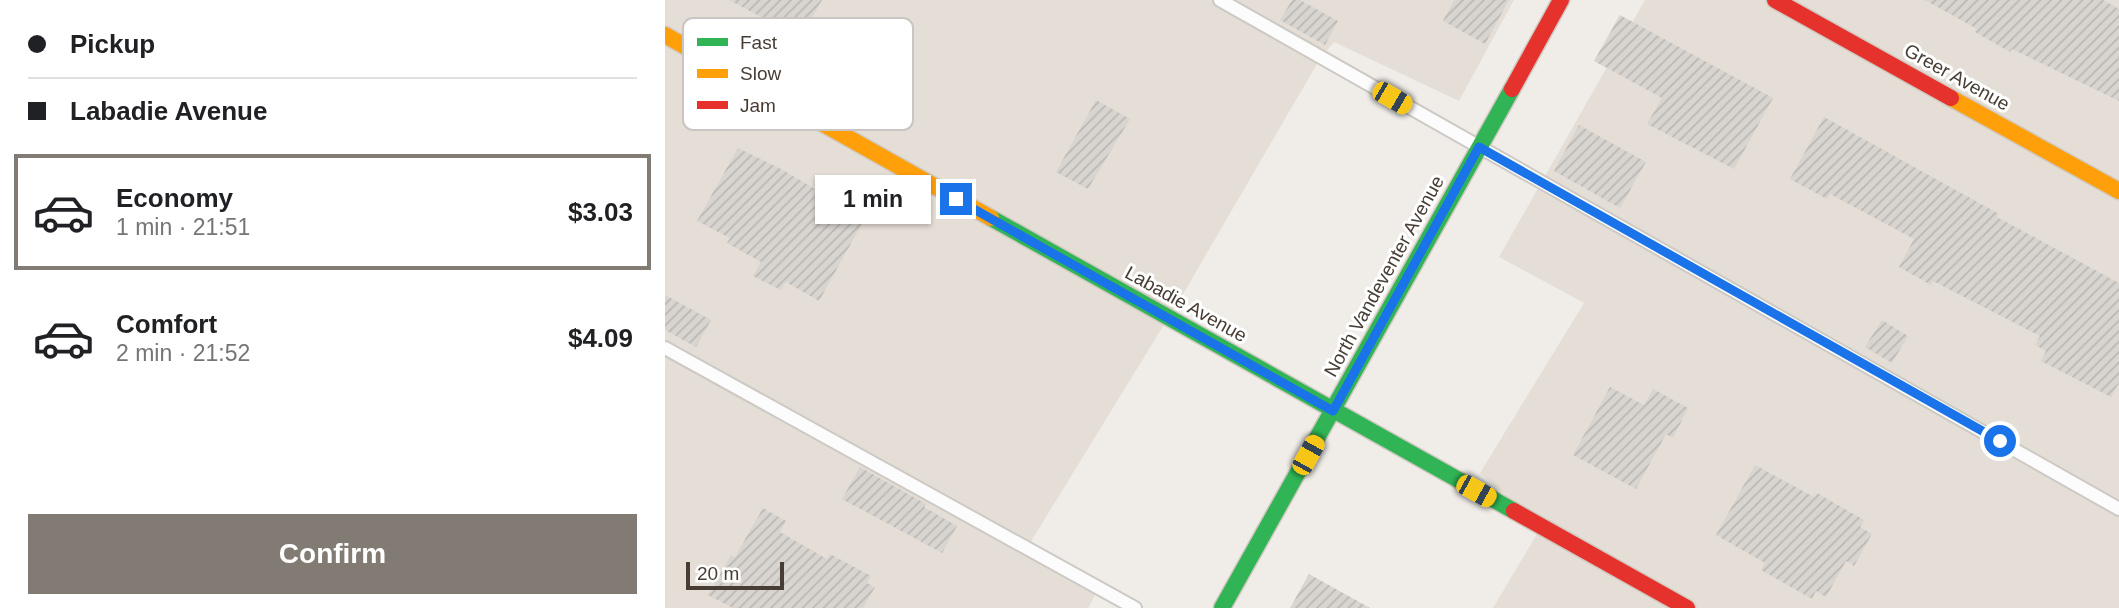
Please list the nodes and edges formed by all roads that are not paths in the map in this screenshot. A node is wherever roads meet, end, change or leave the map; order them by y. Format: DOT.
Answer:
graph roads {
  1 [pos="1220,0"];
  2 [pos="1561,0"];
  3 [pos="1775,0"];
  4 [pos="665,35"];
  5 [pos="683,45"];
  6 [pos="834,130"];
  7 [pos="1479,147"];
  8 [pos="2119,191"];
  9 [pos="665,348"];
  10 [pos="1333,411"];
  11 [pos="2119,509"];
  12 [pos="1135,608"];
  13 [pos="1222,608"];
  14 [pos="1687,608"];
  1 -- 7 [label="lane"];
  2 -- 7 [label="street, North Vandeventer Avenue"];
  3 -- 8 [label="street, Greer Avenue"];
  4 -- 5 [label="street, Labadie Avenue"];
  6 -- 10 [label="street, Labadie Avenue"];
  7 -- 10 [label="street, North Vandeventer Avenue"];
  7 -- 11 [label="lane"];
  9 -- 12 [label="lane"];
  10 -- 13 [label="street, North Vandeventer Avenue"];
  10 -- 14 [label="street, Labadie Avenue"];
}
